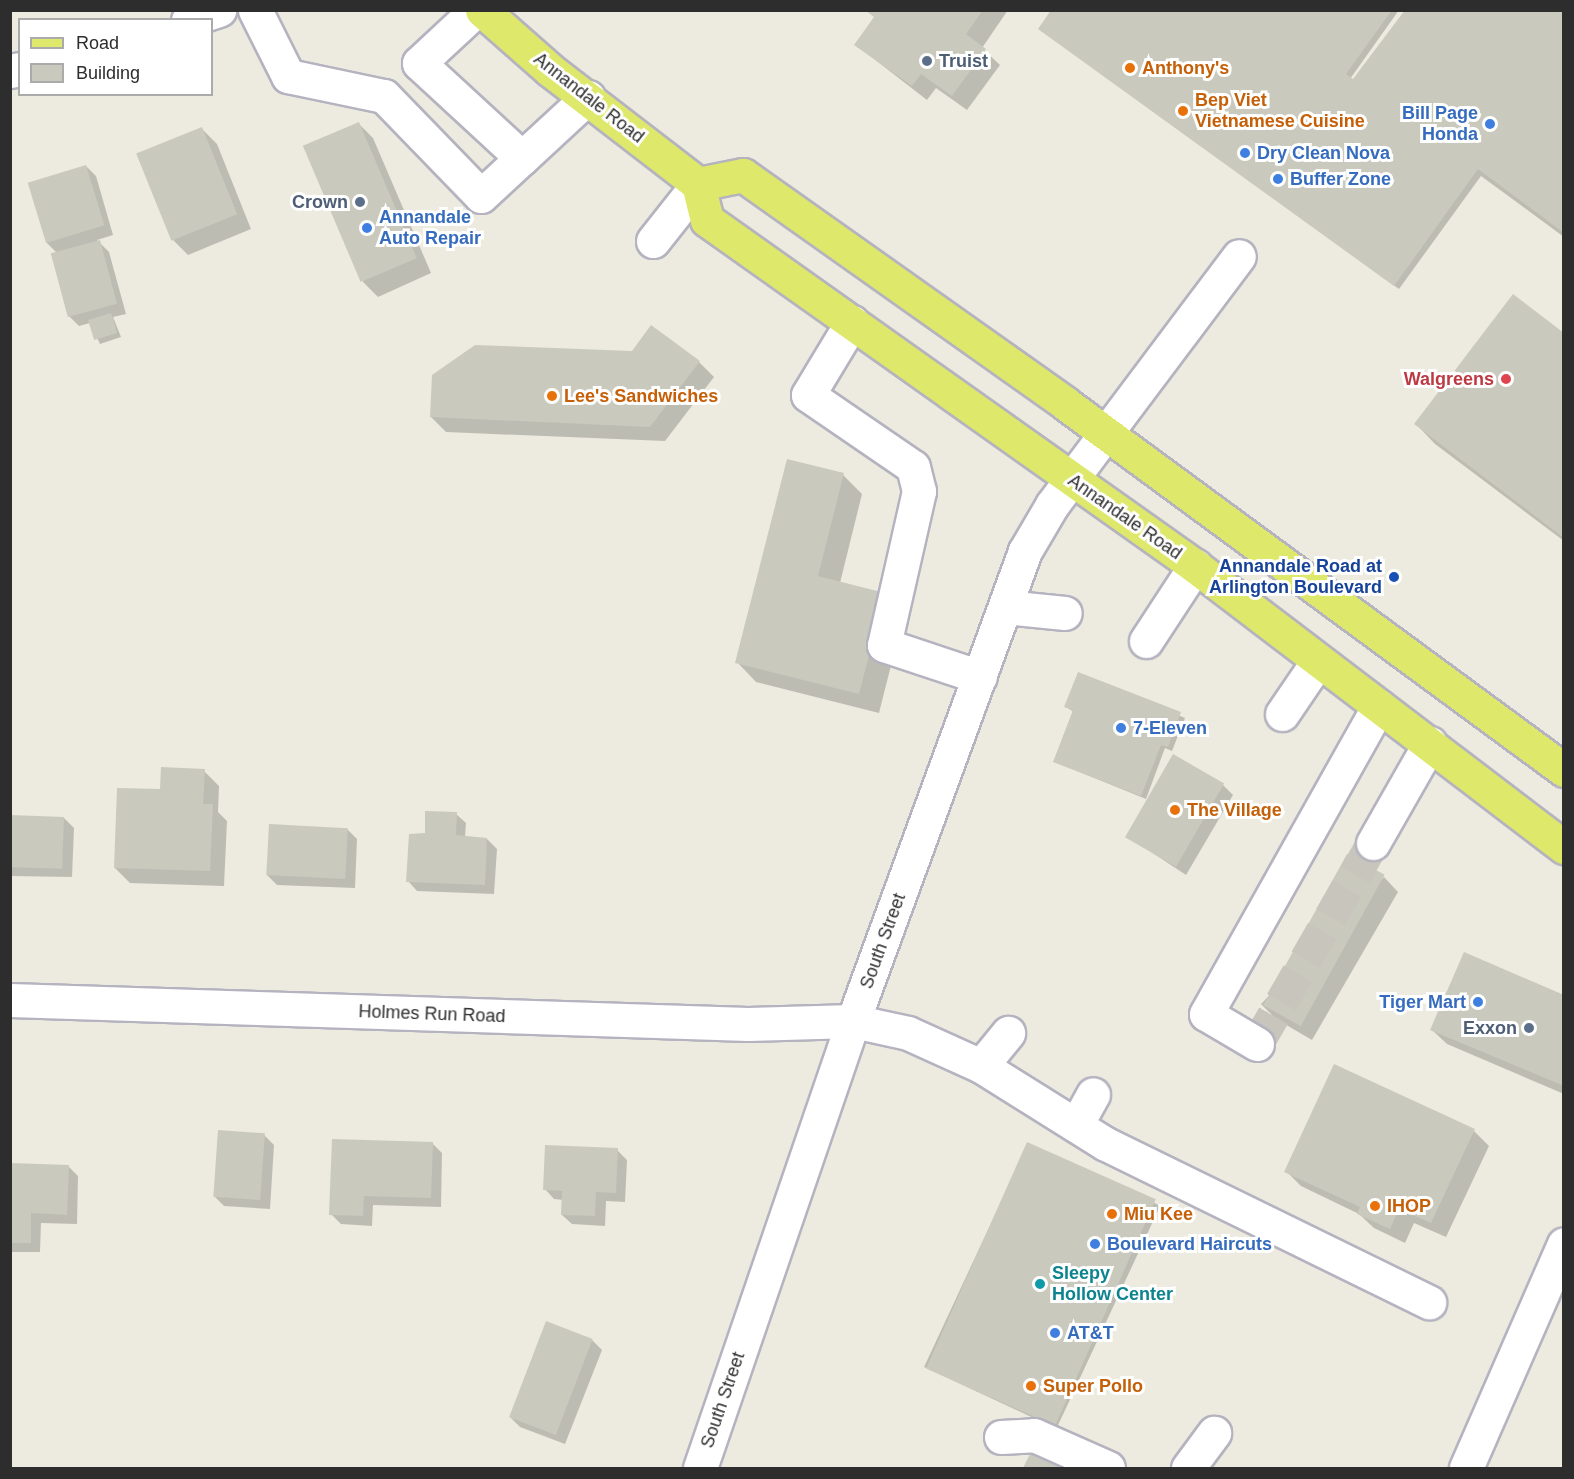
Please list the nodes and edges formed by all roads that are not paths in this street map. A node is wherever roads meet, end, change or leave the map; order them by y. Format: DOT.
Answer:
graph roads {
  1 [pos="219,10"];
  2 [pos="255,10"];
  3 [pos="476,10"];
  4 [pos="482,10"];
  5 [pos="194,18"];
  6 [pos="588,97"];
  7 [pos="522,158"];
  8 [pos="698,184"];
  9 [pos="652,241"];
  10 [pos="1239,256"];
  11 [pos="852,322"];
  12 [pos="1106,433"];
  13 [pos="1072,480"];
  14 [pos="1195,566"];
  15 [pos="1005,607"];
  16 [pos="1065,613"];
  17 [pos="1146,641"];
  18 [pos="1318,661"];
  19 [pos="980,677"];
  20 [pos="1378,706"];
  21 [pos="1282,714"];
  22 [pos="1430,743"];
  23 [pos="1563,770"];
  24 [pos="1373,843"];
  25 [pos="1563,847"];
  26 [pos="10,1000"];
  27 [pos="853,1021"];
  28 [pos="1008,1034"];
  29 [pos="1257,1044"];
  30 [pos="981,1066"];
  31 [pos="1092,1094"];
  32 [pos="1076,1125"];
  33 [pos="1563,1244"];
  34 [pos="1429,1302"];
  35 [pos="1214,1433"];
  36 [pos="1001,1437"];
  37 [pos="700,1468"];
  38 [pos="1108,1468"];
  39 [pos="1188,1468"];
  40 [pos="1466,1468"];
  1 -- 5 [label="street"];
  2 -- 7 [label="street"];
  3 -- 7 [label="street"];
  4 -- 6 [label="main road, Annandale Road"];
  6 -- 7 [label="street"];
  6 -- 8 [label="main road, Annandale Road"];
  8 -- 9 [label="street"];
  8 -- 11 [label="main road, Annandale Road"];
  8 -- 12 [label="main road"];
  10 -- 12 [label="street, South Street"];
  11 -- 13 [label="main road, Annandale Road"];
  11 -- 19 [label="street"];
  12 -- 13 [label="street, South Street"];
  12 -- 23 [label="main road"];
  13 -- 14 [label="main road, Annandale Road"];
  13 -- 15 [label="street, South Street"];
  14 -- 17 [label="street"];
  14 -- 18 [label="main road, Annandale Road"];
  15 -- 16 [label="street"];
  15 -- 19 [label="street, South Street"];
  18 -- 20 [label="main road, Annandale Road"];
  18 -- 21 [label="street"];
  19 -- 27 [label="street, South Street"];
  20 -- 22 [label="main road, Annandale Road"];
  20 -- 29 [label="street"];
  22 -- 24 [label="street"];
  22 -- 25 [label="main road, Annandale Road"];
  26 -- 27 [label="street, Holmes Run Road"];
  27 -- 30 [label="street, Holmes Run Road"];
  27 -- 37 [label="street, South Street"];
  28 -- 30 [label="street"];
  30 -- 32 [label="street, Holmes Run Road"];
  31 -- 32 [label="street"];
  32 -- 34 [label="street, Holmes Run Road"];
  33 -- 40 [label="street"];
  35 -- 39 [label="street"];
  36 -- 38 [label="street"];
}
